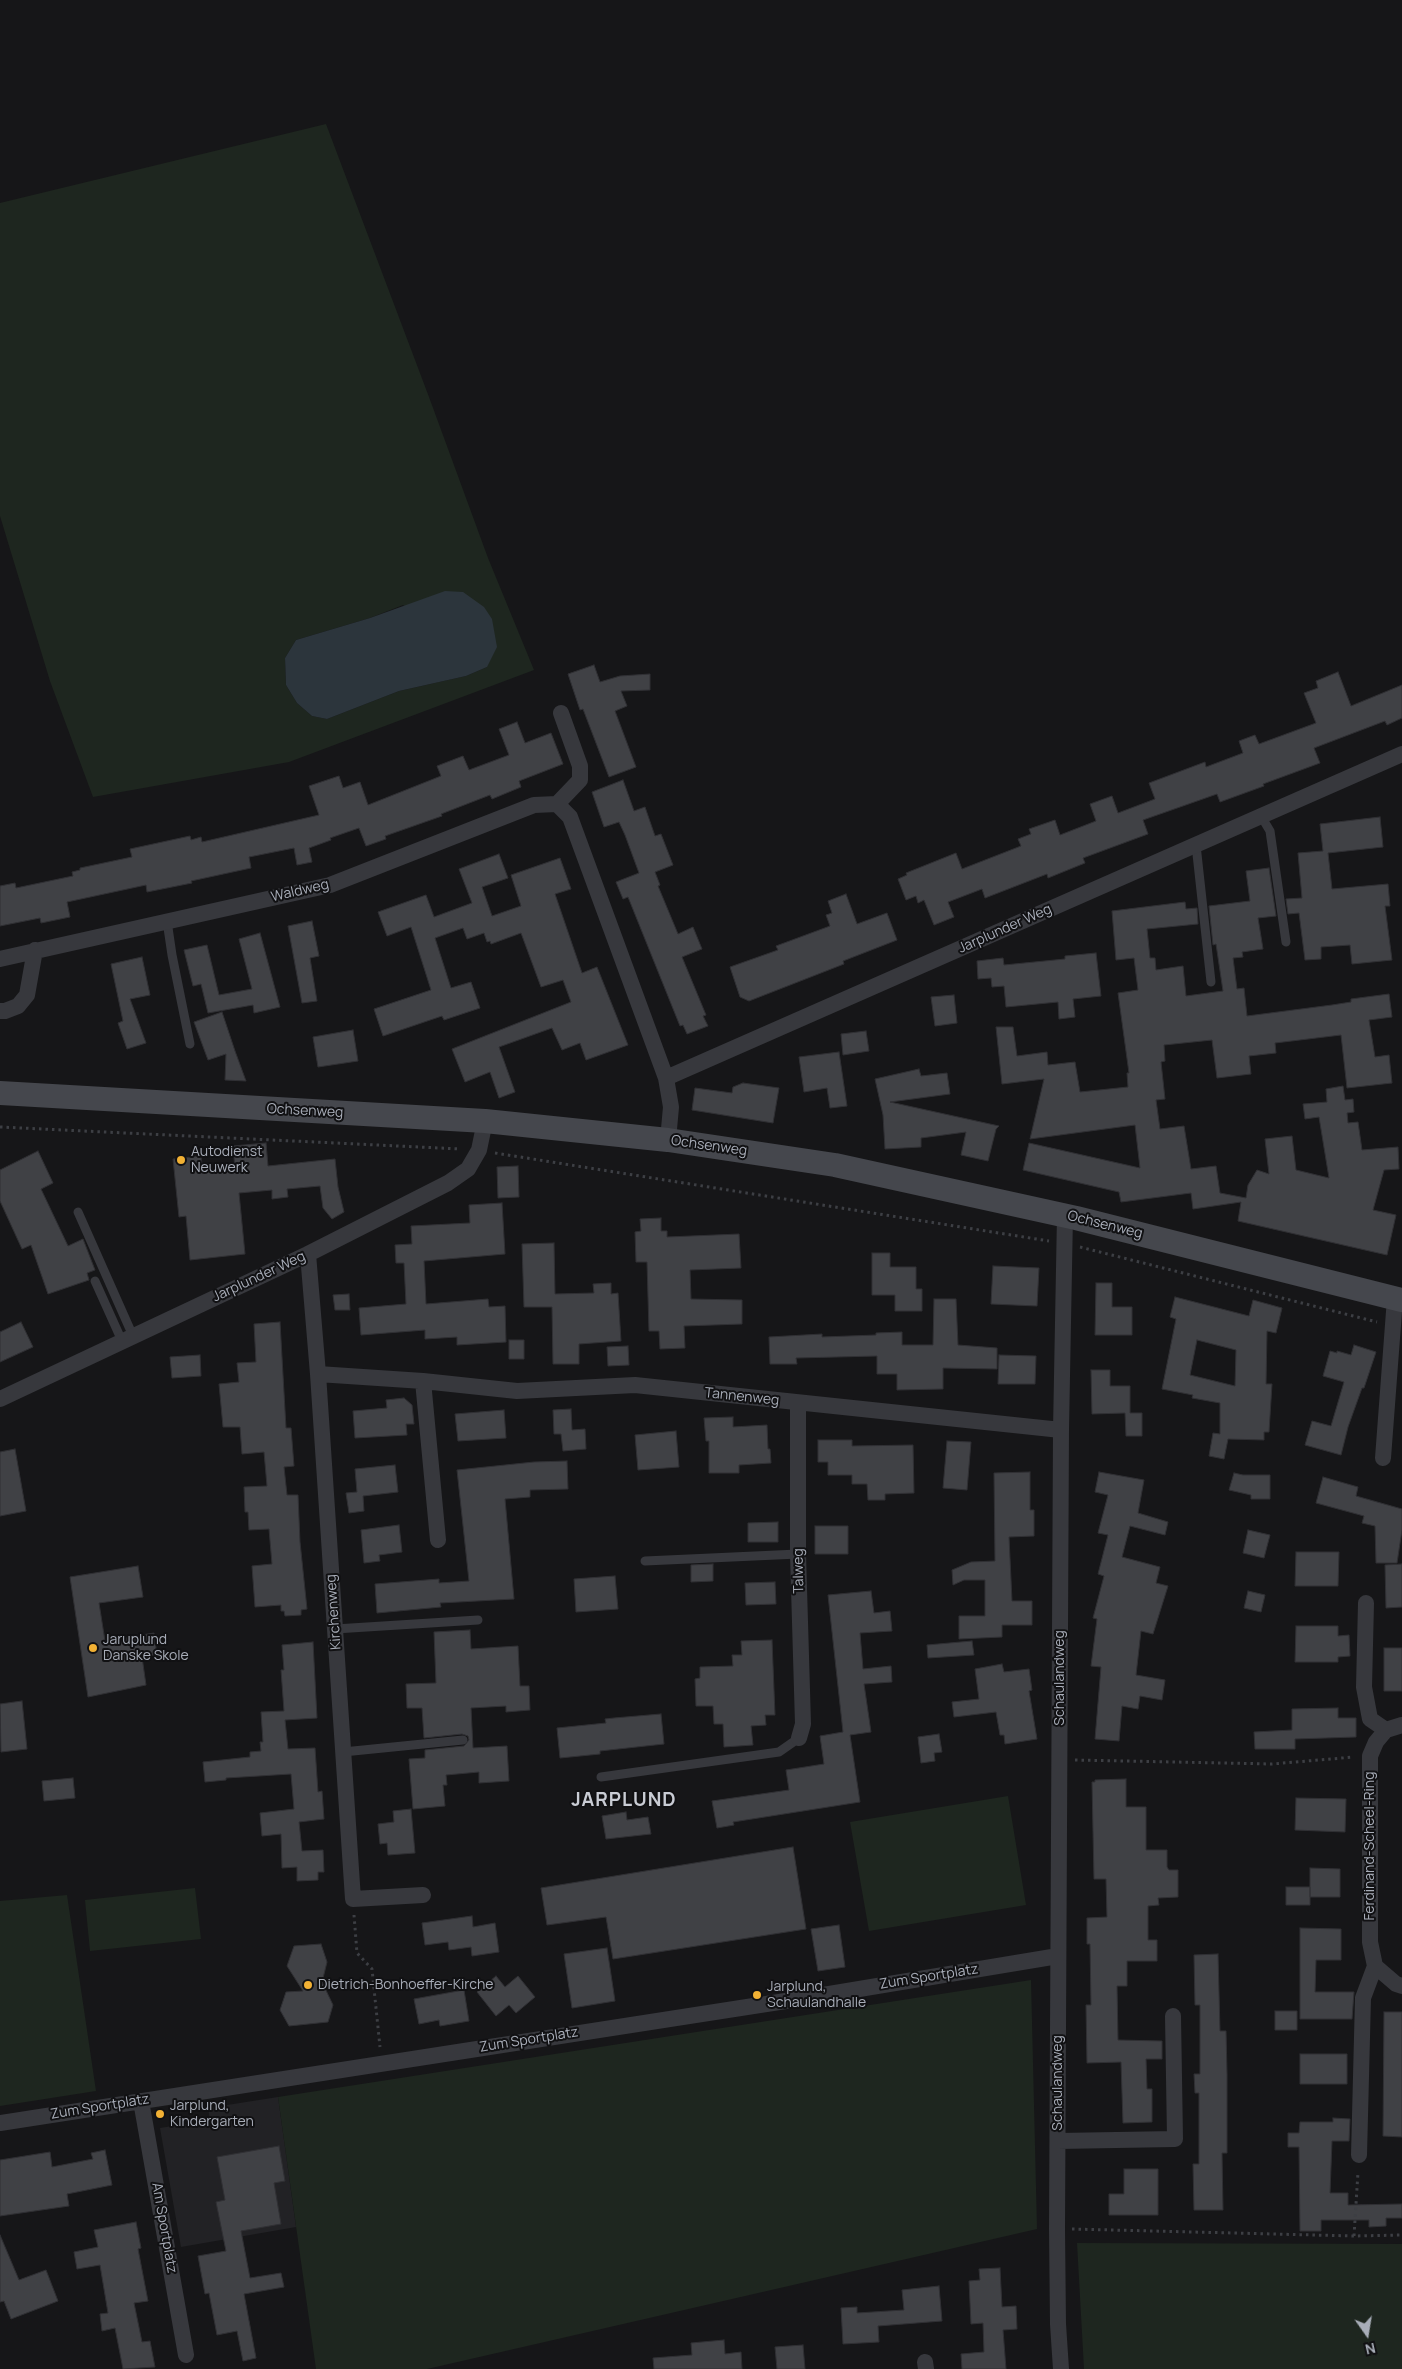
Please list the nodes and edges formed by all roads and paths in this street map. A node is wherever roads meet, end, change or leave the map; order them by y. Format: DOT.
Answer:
graph roads {
  1 [pos="561,713"];
  2 [pos="1402,754"];
  3 [pos="557,804"];
  4 [pos="1261,816"];
  5 [pos="1196,844"];
  6 [pos="167,921"];
  7 [pos="1286,942"];
  8 [pos="35,950"];
  9 [pos="0,959"];
  10 [pos="1211,982"];
  11 [pos="0,1011"];
  12 [pos="190,1044"];
  13 [pos="666,1078"];
  14 [pos="0,1093"];
  15 [pos="485,1121"];
  16 [pos="0,1127"];
  17 [pos="668,1140"];
  18 [pos="479,1150"];
  19 [pos="78,1212"];
  20 [pos="1065,1215"];
  21 [pos="1063,1243"];
  22 [pos="308,1254"];
  23 [pos="95,1281"];
  24 [pos="1399,1299"];
  25 [pos="1392,1325"];
  26 [pos="128,1339"];
  27 [pos="318,1374"];
  28 [pos="423,1381"];
  29 [pos="0,1399"];
  30 [pos="798,1403"];
  31 [pos="1061,1430"];
  32 [pos="1383,1458"];
  33 [pos="438,1540"];
  34 [pos="798,1554"];
  35 [pos="645,1561"];
  36 [pos="1366,1602"];
  37 [pos="478,1620"];
  38 [pos="335,1629"];
  39 [pos="1394,1727"];
  40 [pos="799,1738"];
  41 [pos="463,1740"];
  42 [pos="343,1752"];
  43 [pos="1370,1756"];
  44 [pos="1060,1759"];
  45 [pos="601,1777"];
  46 [pos="423,1895"];
  47 [pos="353,1899"];
  48 [pos="1058,1956"];
  49 [pos="1374,1966"];
  50 [pos="1402,1986"];
  51 [pos="1173,2016"];
  52 [pos="381,2063"];
  53 [pos="141,2101"];
  54 [pos="0,2123"];
  55 [pos="1058,2141"];
  56 [pos="1360,2155"];
  57 [pos="1057,2229"];
  58 [pos="1402,2235"];
  59 [pos="1354,2236"];
  60 [pos="186,2355"];
  61 [pos="1062,2369"];
  1 -- 3 [label="street"];
  2 -- 4 [label="street, Jarplunder Weg"];
  3 -- 6 [label="street, Waldweg"];
  3 -- 13 [label="street"];
  4 -- 5 [label="street, Jarplunder Weg"];
  4 -- 7 [label="lane"];
  5 -- 10 [label="lane"];
  5 -- 13 [label="street, Jarplunder Weg"];
  6 -- 8 [label="street, Waldweg"];
  6 -- 12 [label="lane"];
  8 -- 9 [label="street, Waldweg"];
  8 -- 11 [label="street"];
  13 -- 17 [label="street"];
  14 -- 15 [label="main road, Ochsenweg"];
  15 -- 17 [label="main road, Ochsenweg"];
  15 -- 18 [label="street, Jarplunder Weg"];
  16 -- 18 [label="path"];
  17 -- 20 [label="main road, Ochsenweg"];
  18 -- 21 [label="path"];
  18 -- 22 [label="street, Jarplunder Weg"];
  19 -- 26 [label="lane"];
  20 -- 21 [label="street, Schaulandweg"];
  20 -- 24 [label="main road, Ochsenweg"];
  21 -- 25 [label="path"];
  21 -- 31 [label="street, Schaulandweg"];
  22 -- 26 [label="street, Jarplunder Weg"];
  22 -- 27 [label="street, Kirchenweg"];
  23 -- 26 [label="lane"];
  24 -- 25 [label="street"];
  25 -- 32 [label="street"];
  26 -- 29 [label="street, Jarplunder Weg"];
  27 -- 28 [label="street, Tannenweg"];
  27 -- 38 [label="street, Kirchenweg"];
  28 -- 30 [label="street, Tannenweg"];
  28 -- 33 [label="street"];
  30 -- 31 [label="street, Tannenweg"];
  30 -- 34 [label="street, Talweg"];
  31 -- 44 [label="street, Schaulandweg"];
  34 -- 35 [label="lane"];
  34 -- 40 [label="street, Talweg"];
  36 -- 39 [label="street, Ferdinand-Scheel-Ring"];
  37 -- 38 [label="lane"];
  38 -- 42 [label="street, Kirchenweg"];
  39 -- 43 [label="street, Ferdinand-Scheel-Ring"];
  40 -- 45 [label="lane"];
  41 -- 42 [label="lane"];
  42 -- 47 [label="street, Kirchenweg"];
  43 -- 44 [label="path"];
  43 -- 49 [label="street, Ferdinand-Scheel-Ring"];
  44 -- 48 [label="street, Schaulandweg"];
  46 -- 47 [label="street"];
  47 -- 52 [label="path"];
  48 -- 52 [label="street, Zum Sportplatz"];
  48 -- 55 [label="street, Schaulandweg"];
  49 -- 50 [label="street"];
  49 -- 56 [label="street, Ferdinand-Scheel-Ring"];
  51 -- 55 [label="street, Schaulandweg"];
  52 -- 53 [label="street, Zum Sportplatz"];
  53 -- 54 [label="street, Zum Sportplatz"];
  53 -- 60 [label="street, Am Sportplatz"];
  55 -- 57 [label="street, Schaulandweg"];
  56 -- 59 [label="path"];
  57 -- 59 [label="path"];
  57 -- 61 [label="street, Schaulandweg"];
  58 -- 59 [label="path"];
}
